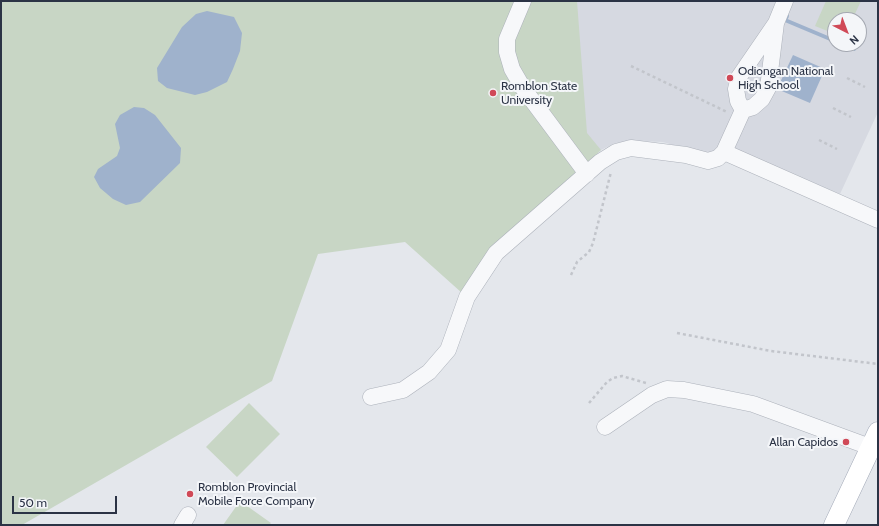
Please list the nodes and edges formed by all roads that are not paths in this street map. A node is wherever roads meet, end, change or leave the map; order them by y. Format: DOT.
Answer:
graph roads {
  1 [pos="523,1"];
  2 [pos="785,1"];
  3 [pos="776,23"];
  4 [pos="742,114"];
  5 [pos="724,152"];
  6 [pos="587,174"];
  7 [pos="878,220"];
  8 [pos="371,397"];
  9 [pos="605,427"];
  10 [pos="874,440"];
  11 [pos="834,525"];
  1 -- 6 [label="street"];
  2 -- 3 [label="street"];
  3 -- 4 [label="street"];
  3 -- 4 [label="street"];
  4 -- 5 [label="street"];
  5 -- 6 [label="street"];
  5 -- 7 [label="street"];
  6 -- 8 [label="street"];
  9 -- 10 [label="street"];
  10 -- 11 [label="main road"];
}
